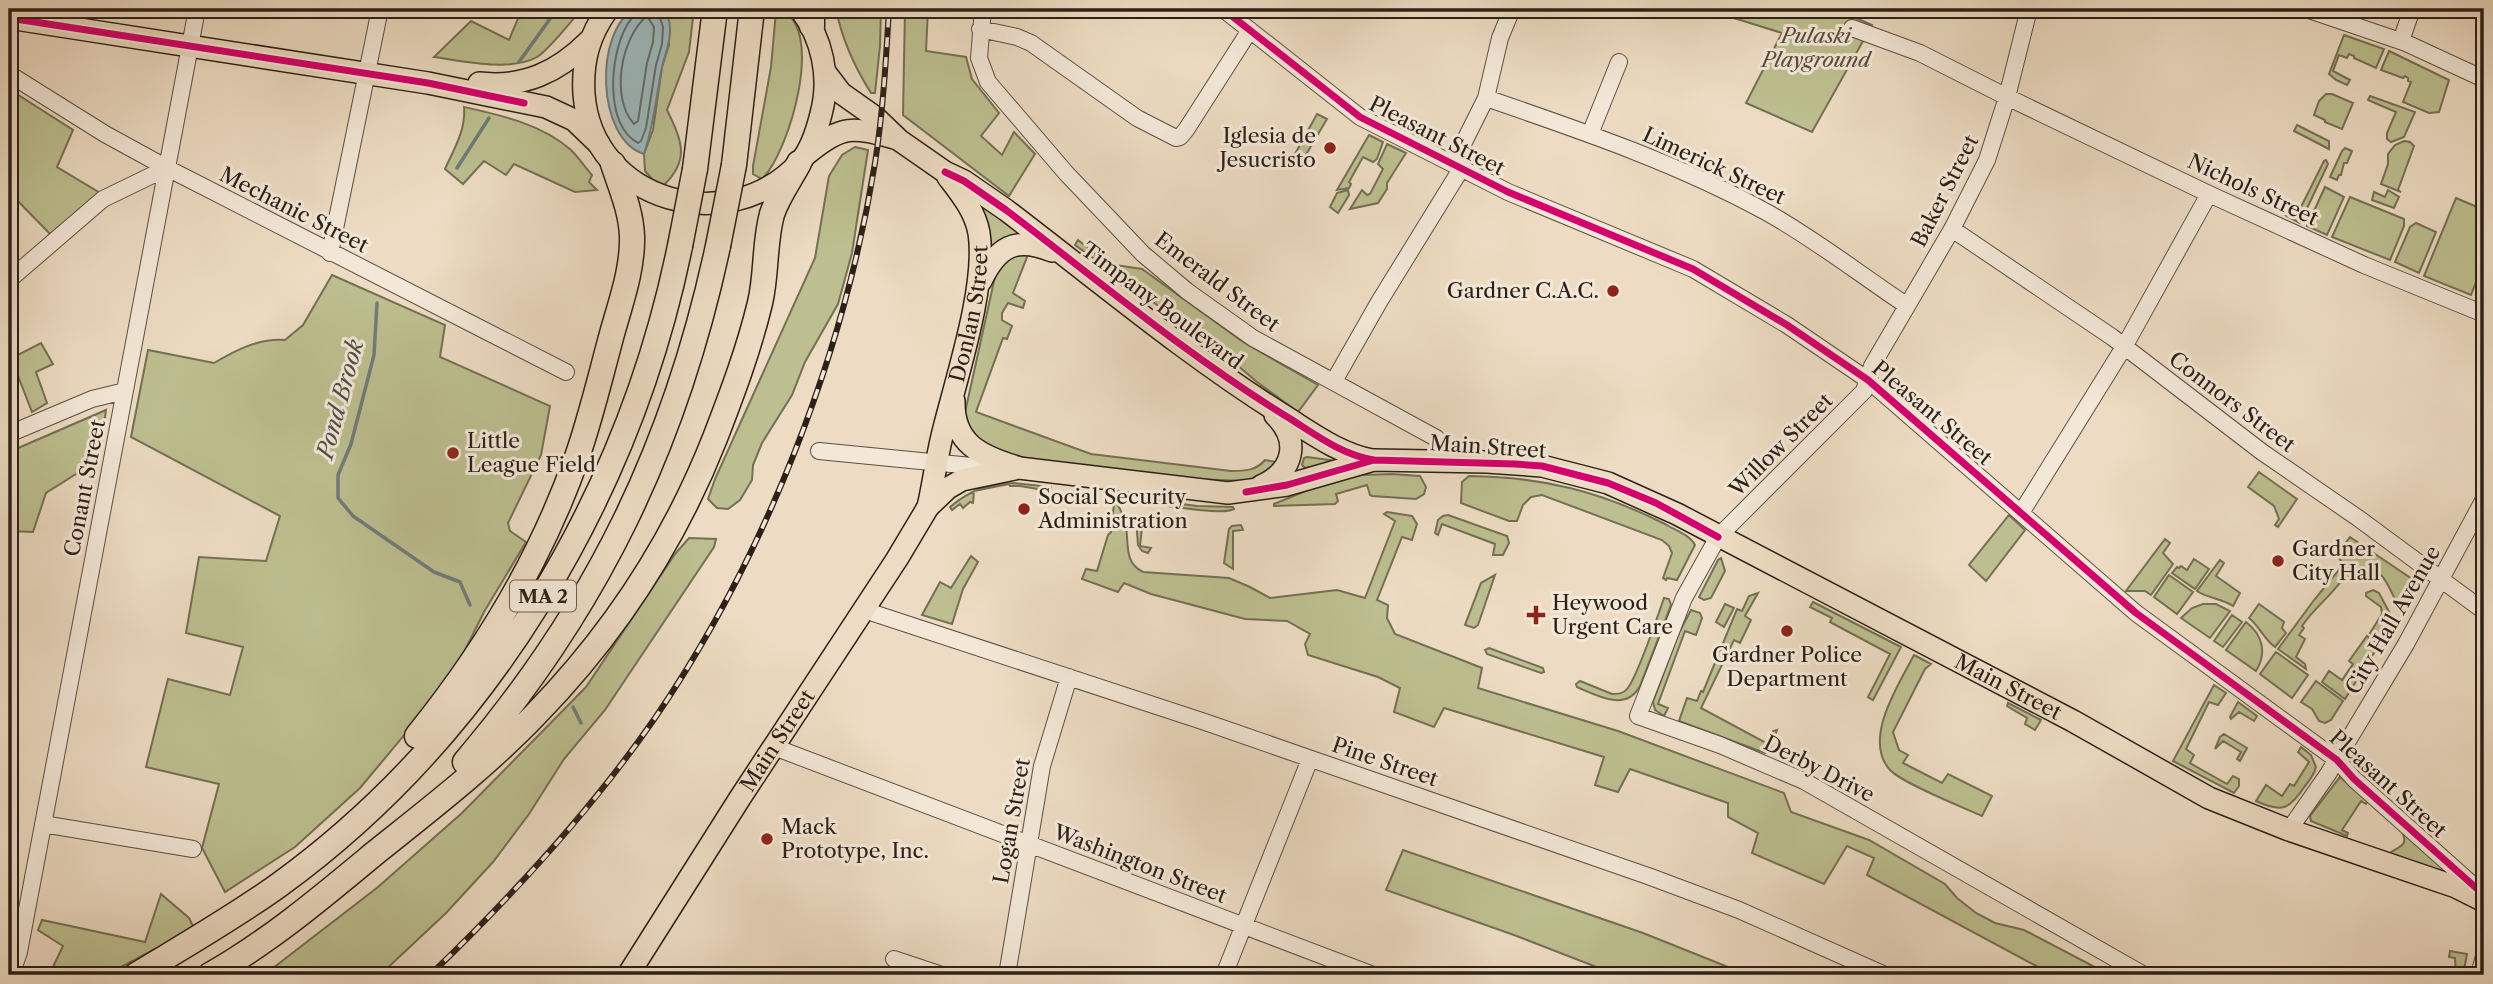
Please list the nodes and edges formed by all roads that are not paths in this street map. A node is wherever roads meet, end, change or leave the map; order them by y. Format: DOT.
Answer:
graph roads {
  1 [pos="197,9"];
  2 [pos="380,9"];
  3 [pos="608,9"];
  4 [pos="715,9"];
  5 [pos="752,9"];
  6 [pos="983,9"];
  7 [pos="1223,9"];
  8 [pos="1512,9"];
  9 [pos="2028,9"];
  10 [pos="2306,9"];
  11 [pos="2412,9"];
  12 [pos="808,15"];
  13 [pos="9,18"];
  14 [pos="1852,28"];
  15 [pos="980,29"];
  16 [pos="1250,30"];
  17 [pos="589,41"];
  18 [pos="2400,41"];
  19 [pos="189,47"];
  20 [pos="1619,62"];
  21 [pos="825,72"];
  22 [pos="367,73"];
  23 [pos="9,74"];
  24 [pos="2484,79"];
  25 [pos="428,83"];
  26 [pos="2007,97"];
  27 [pos="1486,98"];
  28 [pos="1590,134"];
  29 [pos="899,140"];
  30 [pos="606,154"];
  31 [pos="802,159"];
  32 [pos="1457,167"];
  33 [pos="167,168"];
  34 [pos="945,172"];
  35 [pos="2209,194"];
  36 [pos="1952,229"];
  37 [pos="330,253"];
  38 [pos="1070,259"];
  39 [pos="9,281"];
  40 [pos="976,292"];
  41 [pos="1906,305"];
  42 [pos="2484,314"];
  43 [pos="2124,347"];
  44 [pos="566,373"];
  45 [pos="1868,380"];
  46 [pos="1334,381"];
  47 [pos="125,391"];
  48 [pos="955,392"];
  49 [pos="1255,398"];
  50 [pos="9,434"];
  51 [pos="819,451"];
  52 [pos="1374,460"];
  53 [pos="1451,461"];
  54 [pos="937,464"];
  55 [pos="1019,468"];
  56 [pos="1246,492"];
  57 [pos="2484,499"];
  58 [pos="928,507"];
  59 [pos="2021,513"];
  60 [pos="1718,537"];
  61 [pos="2441,580"];
  62 [pos="864,610"];
  63 [pos="2484,611"];
  64 [pos="1069,677"];
  65 [pos="774,747"];
  66 [pos="1310,759"];
  67 [pos="2337,760"];
  68 [pos="43,824"];
  69 [pos="2289,830"];
  70 [pos="1028,844"];
  71 [pos="193,849"];
  72 [pos="373,855"];
  73 [pos="290,875"];
  74 [pos="2484,895"];
  75 [pos="2484,901"];
  76 [pos="1244,926"];
  77 [pos="2484,956"];
  78 [pos="894,959"];
  79 [pos="11,975"];
  80 [pos="136,975"];
  81 [pos="210,975"];
  82 [pos="628,975"];
  83 [pos="942,975"];
  84 [pos="1007,975"];
  85 [pos="1224,975"];
  86 [pos="1373,975"];
  87 [pos="1885,975"];
  88 [pos="2144,975"];
  89 [pos="2479,975"];
  1 -- 19 [label="street, Conant Street"];
  2 -- 22 [label="street"];
  3 -- 17 [label="main road"];
  4 -- 73 [label="highway, MA 2, bridge"];
  5 -- 72 [label="highway, MA 2, bridge"];
  6 -- 15 [label="street, Emerald Street"];
  7 -- 16 [label="street, Pleasant Street"];
  8 -- 27 [label="street"];
  9 -- 26 [label="street, Baker Street"];
  10 -- 18 [label="street"];
  11 -- 18 [label="street"];
  12 -- 21 [label="main road"];
  13 -- 19 [label="main road"];
  14 -- 26 [label="street, Nichols Street"];
  15 -- 16 [label="street"];
  15 -- 46 [label="street, Emerald Street"];
  16 -- 32 [label="street, Pleasant Street"];
  17 -- 25 [label="main road"];
  17 -- 30 [label="main road"];
  18 -- 24 [label="street"];
  19 -- 22 [label="main road"];
  19 -- 33 [label="street, Conant Street"];
  20 -- 28 [label="street"];
  21 -- 29 [label="main road, Timpany Boulevard"];
  21 -- 31 [label="main road"];
  22 -- 25 [label="main road"];
  22 -- 37 [label="street"];
  23 -- 33 [label="street, Mechanic Street"];
  25 -- 30 [label="main road"];
  26 -- 35 [label="street, Nichols Street"];
  26 -- 36 [label="street, Baker Street"];
  27 -- 28 [label="street, Limerick Street"];
  27 -- 32 [label="street"];
  28 -- 41 [label="street, Limerick Street"];
  29 -- 31 [label="main road, Timpany Boulevard"];
  29 -- 34 [label="main road, Timpany Boulevard"];
  30 -- 31 [label="main road, Timpany Boulevard"];
  30 -- 73 [label="highway"];
  31 -- 72 [label="highway"];
  32 -- 45 [label="street, Pleasant Street"];
  32 -- 46 [label="street"];
  33 -- 37 [label="street, Mechanic Street"];
  33 -- 39 [label="street"];
  33 -- 47 [label="street, Conant Street"];
  34 -- 38 [label="main road, Timpany Boulevard"];
  34 -- 40 [label="main road, Donlan Street"];
  35 -- 42 [label="street, Nichols Street"];
  35 -- 43 [label="street"];
  36 -- 41 [label="street, Baker Street"];
  36 -- 43 [label="street, Connors Street"];
  37 -- 44 [label="street, Mechanic Street"];
  38 -- 40 [label="main road"];
  38 -- 49 [label="main road, Timpany Boulevard"];
  40 -- 48 [label="main road, Donlan Street"];
  41 -- 45 [label="street, Baker Street"];
  43 -- 59 [label="street"];
  43 -- 61 [label="street, Connors Street"];
  45 -- 59 [label="street, Pleasant Street"];
  45 -- 60 [label="street, Willow Street"];
  46 -- 53 [label="street, Emerald Street"];
  47 -- 50 [label="street"];
  47 -- 68 [label="street, Conant Street"];
  48 -- 54 [label="main road, Donlan Street"];
  48 -- 55 [label="main road"];
  49 -- 52 [label="main road, Timpany Boulevard"];
  49 -- 56 [label="main road, Main Street"];
  51 -- 54 [label="street"];
  52 -- 53 [label="main road, Main Street"];
  52 -- 56 [label="main road, Main Street"];
  53 -- 60 [label="main road, Main Street"];
  54 -- 55 [label="street, Main Street"];
  54 -- 58 [label="main road, Main Street"];
  55 -- 56 [label="main road, Main Street"];
  55 -- 58 [label="main road, Main Street"];
  57 -- 61 [label="street, City Hall Avenue"];
  58 -- 62 [label="main road, Main Street"];
  59 -- 67 [label="street, Pleasant Street"];
  60 -- 69 [label="main road, Main Street"];
  60 -- 88 [label="street, Derby Drive"];
  61 -- 63 [label="street, Connors Street"];
  61 -- 67 [label="street, City Hall Avenue"];
  62 -- 64 [label="street, Pine Street"];
  62 -- 65 [label="main road, Main Street"];
  64 -- 66 [label="street, Pine Street"];
  64 -- 70 [label="street, Logan Street"];
  65 -- 70 [label="street, Washington Street"];
  65 -- 82 [label="main road, Main Street"];
  66 -- 76 [label="street"];
  66 -- 87 [label="street, Pine Street"];
  67 -- 69 [label="street, City Hall Avenue"];
  67 -- 74 [label="street, Pleasant Street"];
  68 -- 71 [label="street"];
  68 -- 79 [label="street, Conant Street"];
  69 -- 75 [label="main road, Main Street"];
  70 -- 76 [label="street, Washington Street"];
  70 -- 84 [label="street, Logan Street"];
  72 -- 81 [label="highway, MA 2"];
  73 -- 80 [label="highway, MA 2"];
  76 -- 85 [label="street"];
  76 -- 86 [label="street, Washington Street"];
  77 -- 89 [label="street"];
  78 -- 83 [label="street"];
}
